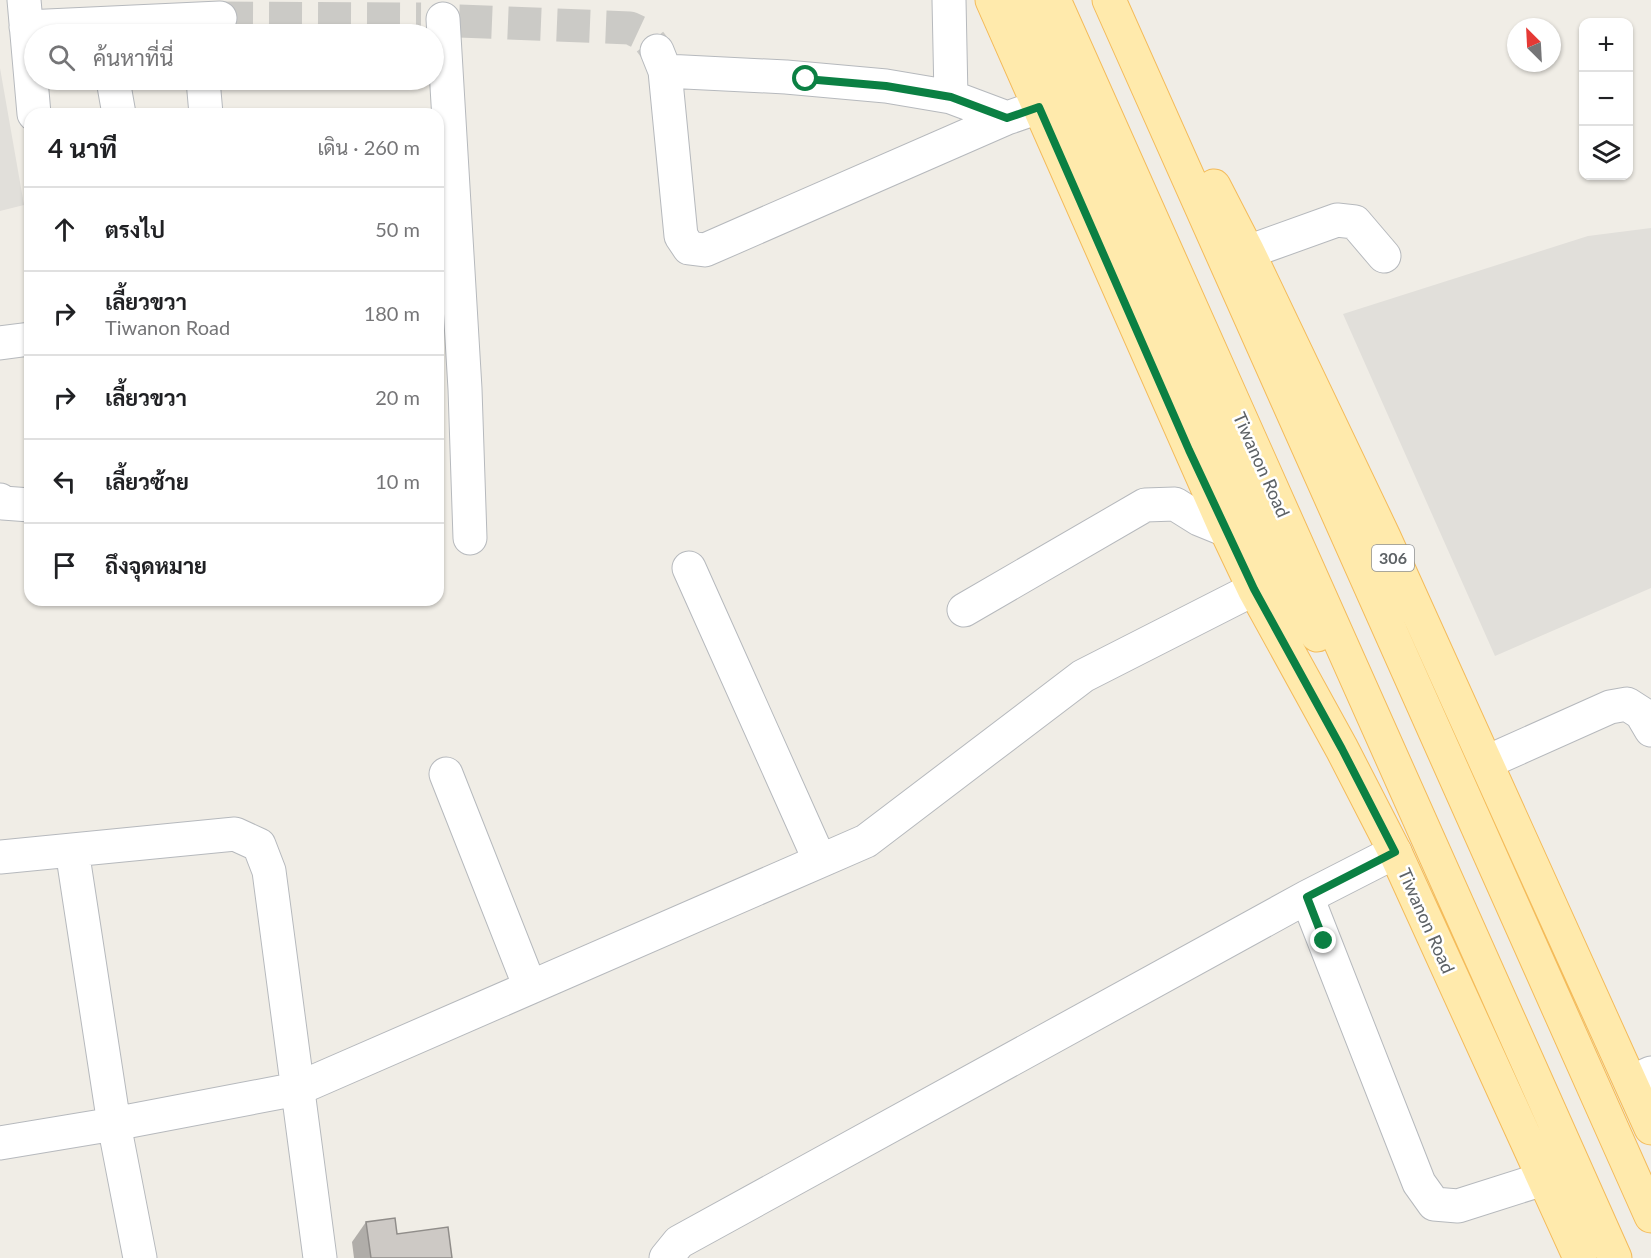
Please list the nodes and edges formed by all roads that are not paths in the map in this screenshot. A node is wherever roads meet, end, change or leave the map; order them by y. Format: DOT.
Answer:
graph roads {
  1 [pos="949,0"];
  2 [pos="992,0"];
  3 [pos="1026,0"];
  4 [pos="1054,0"];
  5 [pos="1110,0"];
  6 [pos="25,13"];
  7 [pos="441,20"];
  8 [pos="96,21"];
  9 [pos="206,24"];
  10 [pos="441,24"];
  11 [pos="32,90"];
  12 [pos="115,90"];
  13 [pos="204,90"];
  14 [pos="443,90"];
  15 [pos="951,97"];
  16 [pos="1039,107"];
  17 [pos="33,108"];
  18 [pos="118,108"];
  19 [pos="205,108"];
  20 [pos="444,108"];
  21 [pos="1007,118"];
  22 [pos="444,121"];
  23 [pos="1248,252"];
  24 [pos="1384,256"];
  25 [pos="24,340"];
  26 [pos="0,343"];
  27 [pos="452,389"];
  28 [pos="0,500"];
  29 [pos="24,505"];
  30 [pos="1226,530"];
  31 [pos="470,538"];
  32 [pos="689,568"];
  33 [pos="1254,589"];
  34 [pos="964,610"];
  35 [pos="1651,730"];
  36 [pos="1381,735"];
  37 [pos="1487,762"];
  38 [pos="446,774"];
  39 [pos="72,850"];
  40 [pos="1395,852"];
  41 [pos="0,857"];
  42 [pos="820,861"];
  43 [pos="1307,897"];
  44 [pos="530,987"];
  45 [pos="1641,1077"];
  46 [pos="297,1089"];
  47 [pos="114,1124"];
  48 [pos="1651,1128"];
  49 [pos="0,1143"];
  50 [pos="1543,1179"];
  51 [pos="1651,1216"];
  52 [pos="140,1258"];
  53 [pos="320,1258"];
  54 [pos="666,1258"];
  55 [pos="1580,1258"];
  56 [pos="1615,1258"];
  1 -- 15 [label="street"];
  2 -- 16 [label="main road, Tiwanon Road"];
  3 -- 36 [label="main road"];
  4 -- 36 [label="main road, Tiwanon Road"];
  5 -- 23 [label="main road, 306"];
  5 -- 51 [label="main road, 306"];
  6 -- 8 [label="street"];
  7 -- 10 [label="street"];
  8 -- 9 [label="street"];
  11 -- 17 [label="street"];
  12 -- 18 [label="street"];
  13 -- 19 [label="street"];
  14 -- 20 [label="street"];
  15 -- 21 [label="street"];
  15 -- 21 [label="street"];
  16 -- 21 [label="street"];
  16 -- 30 [label="main road, Tiwanon Road"];
  22 -- 27 [label="street"];
  23 -- 24 [label="street"];
  23 -- 37 [label="main road, 306"];
  25 -- 26 [label="street"];
  27 -- 31 [label="street"];
  28 -- 29 [label="street"];
  30 -- 33 [label="main road, Tiwanon Road"];
  30 -- 34 [label="street"];
  32 -- 42 [label="street"];
  33 -- 40 [label="main road, Tiwanon Road"];
  33 -- 42 [label="street"];
  35 -- 37 [label="street"];
  36 -- 56 [label="main road, Tiwanon Road"];
  37 -- 45 [label="main road, 306"];
  38 -- 44 [label="street"];
  39 -- 41 [label="street"];
  39 -- 46 [label="street"];
  39 -- 47 [label="street"];
  40 -- 43 [label="street"];
  40 -- 50 [label="main road, Tiwanon Road"];
  42 -- 44 [label="street"];
  43 -- 50 [label="street"];
  43 -- 54 [label="street"];
  44 -- 46 [label="street"];
  45 -- 48 [label="main road, 306"];
  46 -- 47 [label="street"];
  46 -- 53 [label="street"];
  47 -- 49 [label="street"];
  47 -- 52 [label="street"];
  50 -- 55 [label="main road, Tiwanon Road"];
}
